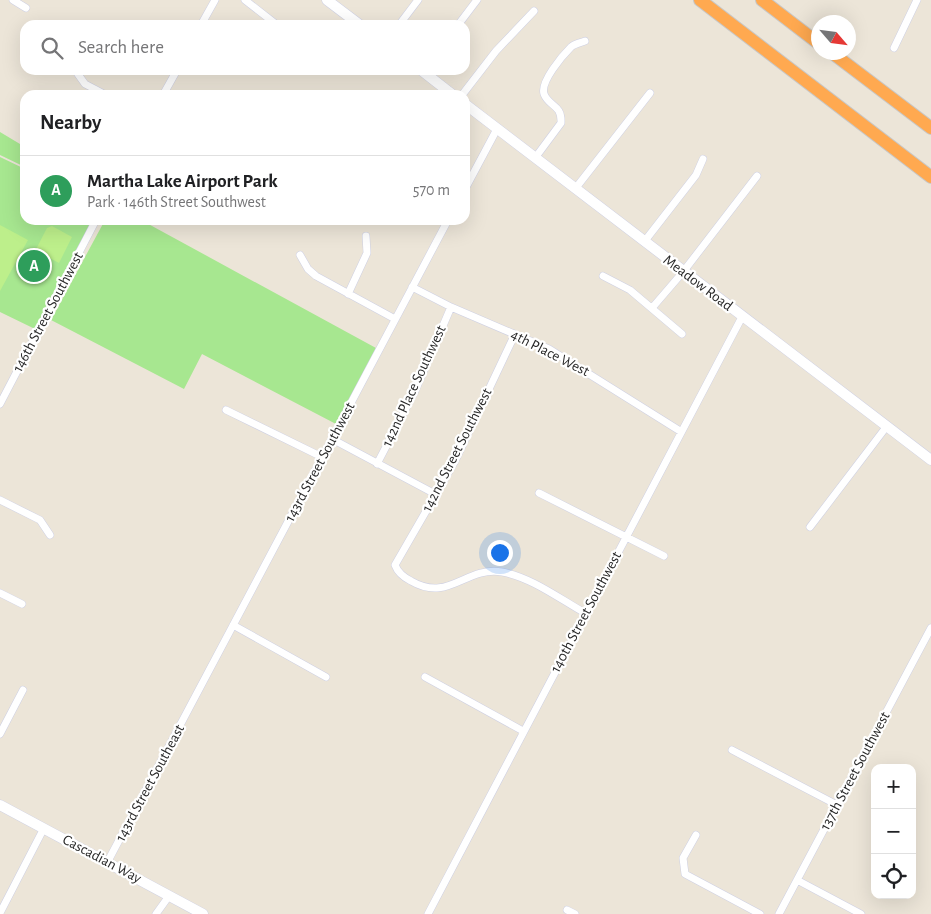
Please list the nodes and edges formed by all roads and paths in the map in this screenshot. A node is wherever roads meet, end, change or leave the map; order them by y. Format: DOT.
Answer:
graph roads {
  1 [pos="13,0"];
  2 [pos="215,0"];
  3 [pos="245,0"];
  4 [pos="327,0"];
  5 [pos="418,0"];
  6 [pos="477,0"];
  7 [pos="700,0"];
  8 [pos="762,0"];
  9 [pos="917,0"];
  10 [pos="26,8"];
  11 [pos="534,11"];
  12 [pos="204,20"];
  13 [pos="271,20"];
  14 [pos="353,20"];
  15 [pos="403,20"];
  16 [pos="462,20"];
  17 [pos="811,38"];
  18 [pos="585,42"];
  19 [pos="894,48"];
  20 [pos="842,60"];
  21 [pos="79,75"];
  22 [pos="174,75"];
  23 [pos="428,75"];
  24 [pos="96,90"];
  25 [pos="166,90"];
  26 [pos="448,90"];
  27 [pos="466,90"];
  28 [pos="650,92"];
  29 [pos="470,108"];
  30 [pos="931,128"];
  31 [pos="497,129"];
  32 [pos="535,158"];
  33 [pos="703,159"];
  34 [pos="757,176"];
  35 [pos="931,177"];
  36 [pos="470,180"];
  37 [pos="575,189"];
  38 [pos="93,225"];
  39 [pos="443,225"];
  40 [pos="366,236"];
  41 [pos="644,242"];
  42 [pos="300,255"];
  43 [pos="683,272"];
  44 [pos="603,276"];
  45 [pos="412,287"];
  46 [pos="348,294"];
  47 [pos="451,307"];
  48 [pos="652,308"];
  49 [pos="742,317"];
  50 [pos="395,319"];
  51 [pos="514,334"];
  52 [pos="682,334"];
  53 [pos="0,404"];
  54 [pos="226,410"];
  55 [pos="887,426"];
  56 [pos="680,431"];
  57 [pos="332,439"];
  58 [pos="322,457"];
  59 [pos="931,460"];
  60 [pos="377,464"];
  61 [pos="540,493"];
  62 [pos="437,495"];
  63 [pos="0,500"];
  64 [pos="810,527"];
  65 [pos="50,535"];
  66 [pos="625,537"];
  67 [pos="664,556"];
  68 [pos="0,593"];
  69 [pos="22,604"];
  70 [pos="585,613"];
  71 [pos="233,625"];
  72 [pos="931,628"];
  73 [pos="326,677"];
  74 [pos="424,677"];
  75 [pos="22,690"];
  76 [pos="192,705"];
  77 [pos="524,731"];
  78 [pos="0,734"];
  79 [pos="732,750"];
  80 [pos="0,805"];
  81 [pos="837,805"];
  82 [pos="44,828"];
  83 [pos="696,835"];
  84 [pos="108,861"];
  85 [pos="797,880"];
  86 [pos="169,896"];
  87 [pos="567,910"];
  88 [pos="429,911"];
  89 [pos="0,914"];
  90 [pos="156,914"];
  91 [pos="203,914"];
  92 [pos="575,914"];
  93 [pos="760,914"];
  94 [pos="779,914"];
  95 [pos="861,914"];
  1 -- 10 [label="street"];
  2 -- 12 [label="street"];
  3 -- 13 [label="street"];
  4 -- 14 [label="street"];
  5 -- 15 [label="street"];
  6 -- 16 [label="street"];
  7 -- 35 [label="highway"];
  8 -- 17 [label="highway"];
  9 -- 19 [label="street"];
  11 -- 27 [label="street"];
  18 -- 32 [label="street"];
  20 -- 30 [label="highway"];
  21 -- 24 [label="street"];
  22 -- 25 [label="street"];
  23 -- 26 [label="street"];
  28 -- 37 [label="street"];
  29 -- 31 [label="street, Meadow Road"];
  31 -- 32 [label="street, Meadow Road"];
  31 -- 36 [label="street"];
  32 -- 37 [label="street, Meadow Road"];
  33 -- 41 [label="street"];
  34 -- 43 [label="street"];
  37 -- 41 [label="street, Meadow Road"];
  38 -- 53 [label="street, 146th Street Southwest"];
  39 -- 45 [label="street, 143rd Street Southwest"];
  40 -- 46 [label="street"];
  41 -- 43 [label="street, Meadow Road"];
  42 -- 46 [label="street"];
  43 -- 48 [label="street"];
  43 -- 49 [label="street, Meadow Road"];
  44 -- 48 [label="street"];
  45 -- 47 [label="street, 4th Place West"];
  45 -- 50 [label="street, 143rd Street Southwest"];
  46 -- 50 [label="street"];
  47 -- 51 [label="street, 4th Place West"];
  47 -- 60 [label="street, 142nd Place Southwest"];
  48 -- 52 [label="street"];
  49 -- 55 [label="street, Meadow Road"];
  49 -- 56 [label="street, 140th Street Southwest"];
  50 -- 57 [label="street, 143rd Street Southwest"];
  51 -- 56 [label="street, 4th Place West"];
  51 -- 62 [label="street, 142nd Street Southwest"];
  54 -- 58 [label="street"];
  55 -- 59 [label="street, Meadow Road"];
  55 -- 64 [label="street"];
  56 -- 66 [label="street, 140th Street Southwest"];
  57 -- 58 [label="street, 143rd Street Southwest"];
  57 -- 60 [label="street"];
  58 -- 71 [label="street, 143rd Street Southwest"];
  60 -- 62 [label="street"];
  61 -- 66 [label="street"];
  62 -- 70 [label="street, 142nd Street Southwest"];
  63 -- 65 [label="street"];
  66 -- 67 [label="street"];
  66 -- 70 [label="street, 140th Street Southwest"];
  68 -- 69 [label="street"];
  70 -- 77 [label="street, 140th Street Southwest"];
  71 -- 73 [label="street"];
  71 -- 76 [label="street, 143rd Street Southwest"];
  72 -- 81 [label="street, 137th Street Southwest"];
  74 -- 77 [label="street"];
  75 -- 78 [label="street"];
  76 -- 84 [label="street, 143rd Street Southeast"];
  77 -- 88 [label="street, 140th Street Southwest"];
  79 -- 81 [label="street"];
  80 -- 82 [label="street, Cascadian Way"];
  81 -- 85 [label="street, 137th Street Southwest"];
  82 -- 84 [label="street, Cascadian Way"];
  82 -- 89 [label="street"];
  83 -- 93 [label="street"];
  84 -- 86 [label="street, Cascadian Way"];
  85 -- 94 [label="street, 137th Street Southwest"];
  85 -- 95 [label="street"];
  86 -- 90 [label="street"];
  86 -- 91 [label="street, Cascadian Way"];
  87 -- 92 [label="street"];
}
